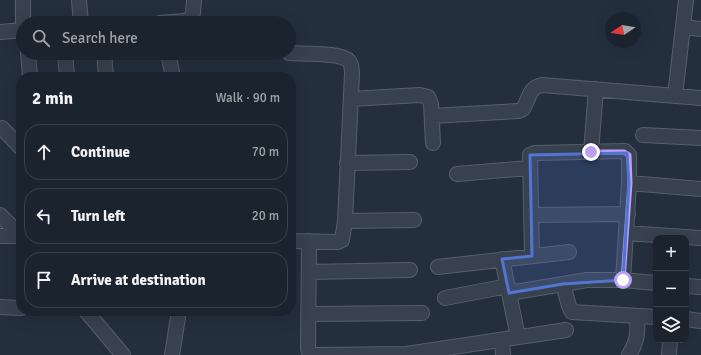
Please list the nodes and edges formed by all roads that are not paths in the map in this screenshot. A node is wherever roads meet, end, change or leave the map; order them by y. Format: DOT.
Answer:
graph roads {
  1 [pos="23,0"];
  2 [pos="79,0"];
  3 [pos="194,0"];
  4 [pos="686,0"];
  5 [pos="23,16"];
  6 [pos="80,16"];
  7 [pos="192,16"];
  8 [pos="683,27"];
  9 [pos="701,29"];
  10 [pos="16,31"];
  11 [pos="0,32"];
  12 [pos="296,53"];
  13 [pos="29,60"];
  14 [pos="66,60"];
  15 [pos="105,60"];
  16 [pos="169,60"];
  17 [pos="30,72"];
  18 [pos="67,72"];
  19 [pos="106,72"];
  20 [pos="172,72"];
  21 [pos="596,89"];
  22 [pos="675,96"];
  23 [pos="701,98"];
  24 [pos="350,99"];
  25 [pos="432,116"];
  26 [pos="2,128"];
  27 [pos="643,135"];
  28 [pos="701,138"];
  29 [pos="16,143"];
  30 [pos="433,143"];
  31 [pos="591,152"];
  32 [pos="410,162"];
  33 [pos="347,163"];
  34 [pos="529,168"];
  35 [pos="457,174"];
  36 [pos="630,183"];
  37 [pos="701,189"];
  38 [pos="628,214"];
  39 [pos="0,215"];
  40 [pos="531,215"];
  41 [pos="345,220"];
  42 [pos="414,220"];
  43 [pos="16,231"];
  44 [pos="626,233"];
  45 [pos="0,236"];
  46 [pos="16,236"];
  47 [pos="701,238"];
  48 [pos="296,241"];
  49 [pos="309,241"];
  50 [pos="569,252"];
  51 [pos="532,256"];
  52 [pos="502,259"];
  53 [pos="438,267"];
  54 [pos="410,270"];
  55 [pos="309,272"];
  56 [pos="623,280"];
  57 [pos="653,283"];
  58 [pos="563,284"];
  59 [pos="689,286"];
  60 [pos="701,287"];
  61 [pos="508,290"];
  62 [pos="445,298"];
  63 [pos="0,307"];
  64 [pos="16,308"];
  65 [pos="422,313"];
  66 [pos="308,314"];
  67 [pos="90,316"];
  68 [pos="178,316"];
  69 [pos="637,316"];
  70 [pos="653,317"];
  71 [pos="689,319"];
  72 [pos="701,320"];
  73 [pos="566,330"];
  74 [pos="518,338"];
  75 [pos="502,340"];
  76 [pos="670,343"];
  77 [pos="308,352"];
  78 [pos="123,355"];
  79 [pos="172,355"];
  80 [pos="503,355"];
  81 [pos="628,355"];
  82 [pos="669,355"];
  1 -- 5 [label="street"];
  2 -- 6 [label="street"];
  3 -- 7 [label="street"];
  4 -- 8 [label="street"];
  8 -- 9 [label="street"];
  8 -- 22 [label="street"];
  10 -- 11 [label="street"];
  12 -- 24 [label="street"];
  13 -- 17 [label="street"];
  14 -- 18 [label="street"];
  15 -- 19 [label="street"];
  16 -- 20 [label="street"];
  21 -- 22 [label="street"];
  21 -- 25 [label="street"];
  21 -- 31 [label="street"];
  22 -- 23 [label="street"];
  24 -- 25 [label="street"];
  24 -- 33 [label="street"];
  25 -- 30 [label="street"];
  26 -- 29 [label="street"];
  27 -- 28 [label="street"];
  31 -- 34 [label="street"];
  31 -- 36 [label="street"];
  32 -- 33 [label="street"];
  33 -- 41 [label="street"];
  34 -- 35 [label="street"];
  34 -- 40 [label="street"];
  36 -- 37 [label="street"];
  36 -- 38 [label="street"];
  38 -- 40 [label="street"];
  38 -- 44 [label="street"];
  39 -- 43 [label="street"];
  40 -- 51 [label="street"];
  41 -- 42 [label="street"];
  41 -- 49 [label="street"];
  44 -- 47 [label="street"];
  44 -- 56 [label="street"];
  45 -- 46 [label="street"];
  48 -- 49 [label="street"];
  49 -- 55 [label="street"];
  50 -- 51 [label="street"];
  51 -- 52 [label="street"];
  52 -- 53 [label="street"];
  52 -- 61 [label="street"];
  54 -- 55 [label="street"];
  55 -- 66 [label="street"];
  56 -- 57 [label="street"];
  56 -- 58 [label="street"];
  58 -- 61 [label="street"];
  58 -- 69 [label="street"];
  59 -- 60 [label="street"];
  61 -- 62 [label="street"];
  61 -- 74 [label="street"];
  63 -- 64 [label="street"];
  65 -- 66 [label="street"];
  66 -- 77 [label="street"];
  67 -- 78 [label="street"];
  68 -- 79 [label="street"];
  69 -- 70 [label="street"];
  69 -- 81 [label="street"];
  71 -- 72 [label="street"];
  73 -- 74 [label="street"];
  74 -- 75 [label="street"];
  75 -- 77 [label="street"];
  75 -- 80 [label="street"];
  76 -- 82 [label="street"];
}
